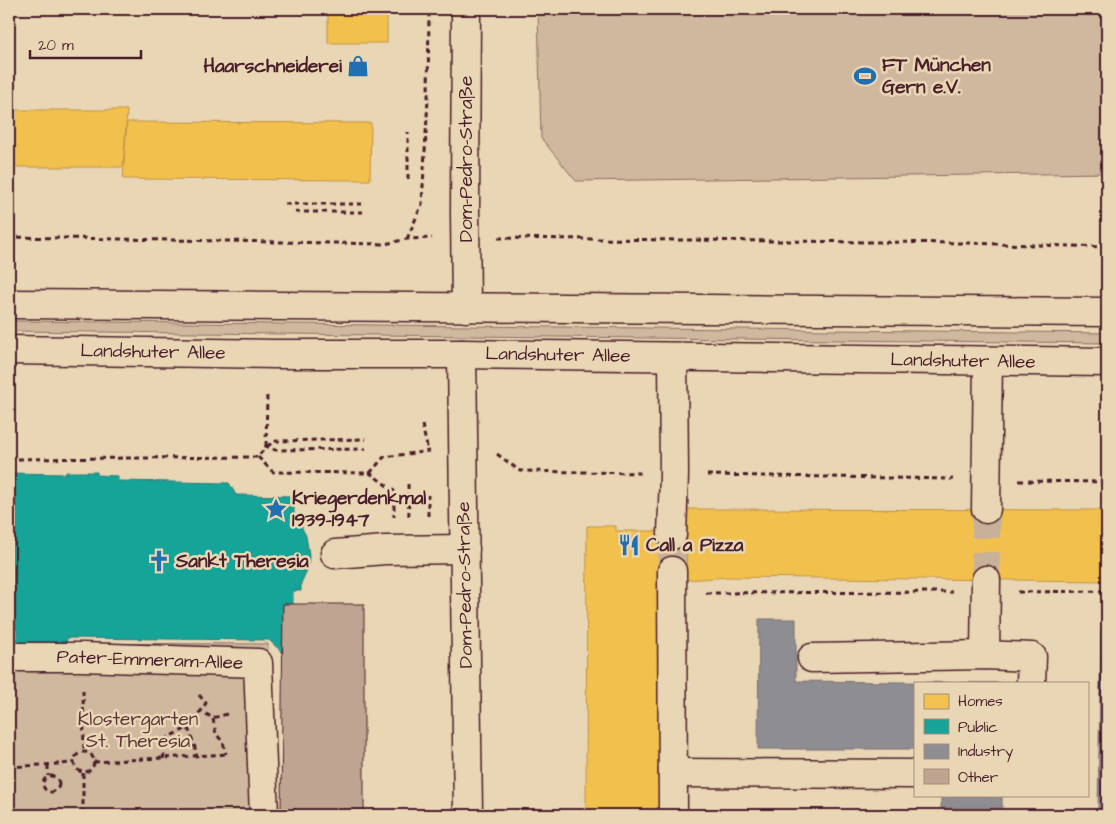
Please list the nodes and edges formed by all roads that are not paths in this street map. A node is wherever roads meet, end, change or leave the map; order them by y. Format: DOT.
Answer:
graph roads {
  1 [pos="466,9"];
  2 [pos="9,304"];
  3 [pos="466,308"];
  4 [pos="1107,312"];
  5 [pos="9,350"];
  6 [pos="462,354"];
  7 [pos="673,357"];
  8 [pos="988,361"];
  9 [pos="1107,362"];
  10 [pos="986,509"];
  11 [pos="672,535"];
  12 [pos="465,549"];
  13 [pos="335,554"];
  14 [pos="673,582"];
  15 [pos="986,586"];
  16 [pos="985,655"];
  17 [pos="9,657"];
  18 [pos="812,658"];
  19 [pos="1031,682"];
  20 [pos="673,773"];
  21 [pos="914,774"];
  22 [pos="264,815"];
  23 [pos="468,815"];
  24 [pos="674,815"];
  1 -- 3 [label="main road, Dom-Pedro-Straße"];
  2 -- 3 [label="main road"];
  3 -- 4 [label="main road"];
  5 -- 6 [label="main road, Landshuter Allee"];
  6 -- 7 [label="main road, Landshuter Allee"];
  6 -- 12 [label="main road, Dom-Pedro-Straße"];
  7 -- 8 [label="main road, Landshuter Allee"];
  7 -- 11 [label="main road"];
  8 -- 9 [label="main road, Landshuter Allee"];
  8 -- 10 [label="main road"];
  12 -- 13 [label="main road"];
  12 -- 23 [label="main road, Dom-Pedro-Straße"];
  14 -- 20 [label="main road"];
  15 -- 16 [label="main road"];
  16 -- 18 [label="main road"];
  16 -- 19 [label="main road"];
  17 -- 22 [label="main road, Pater-Emmeram-Allee"];
  20 -- 21 [label="main road"];
  20 -- 24 [label="main road"];
}
